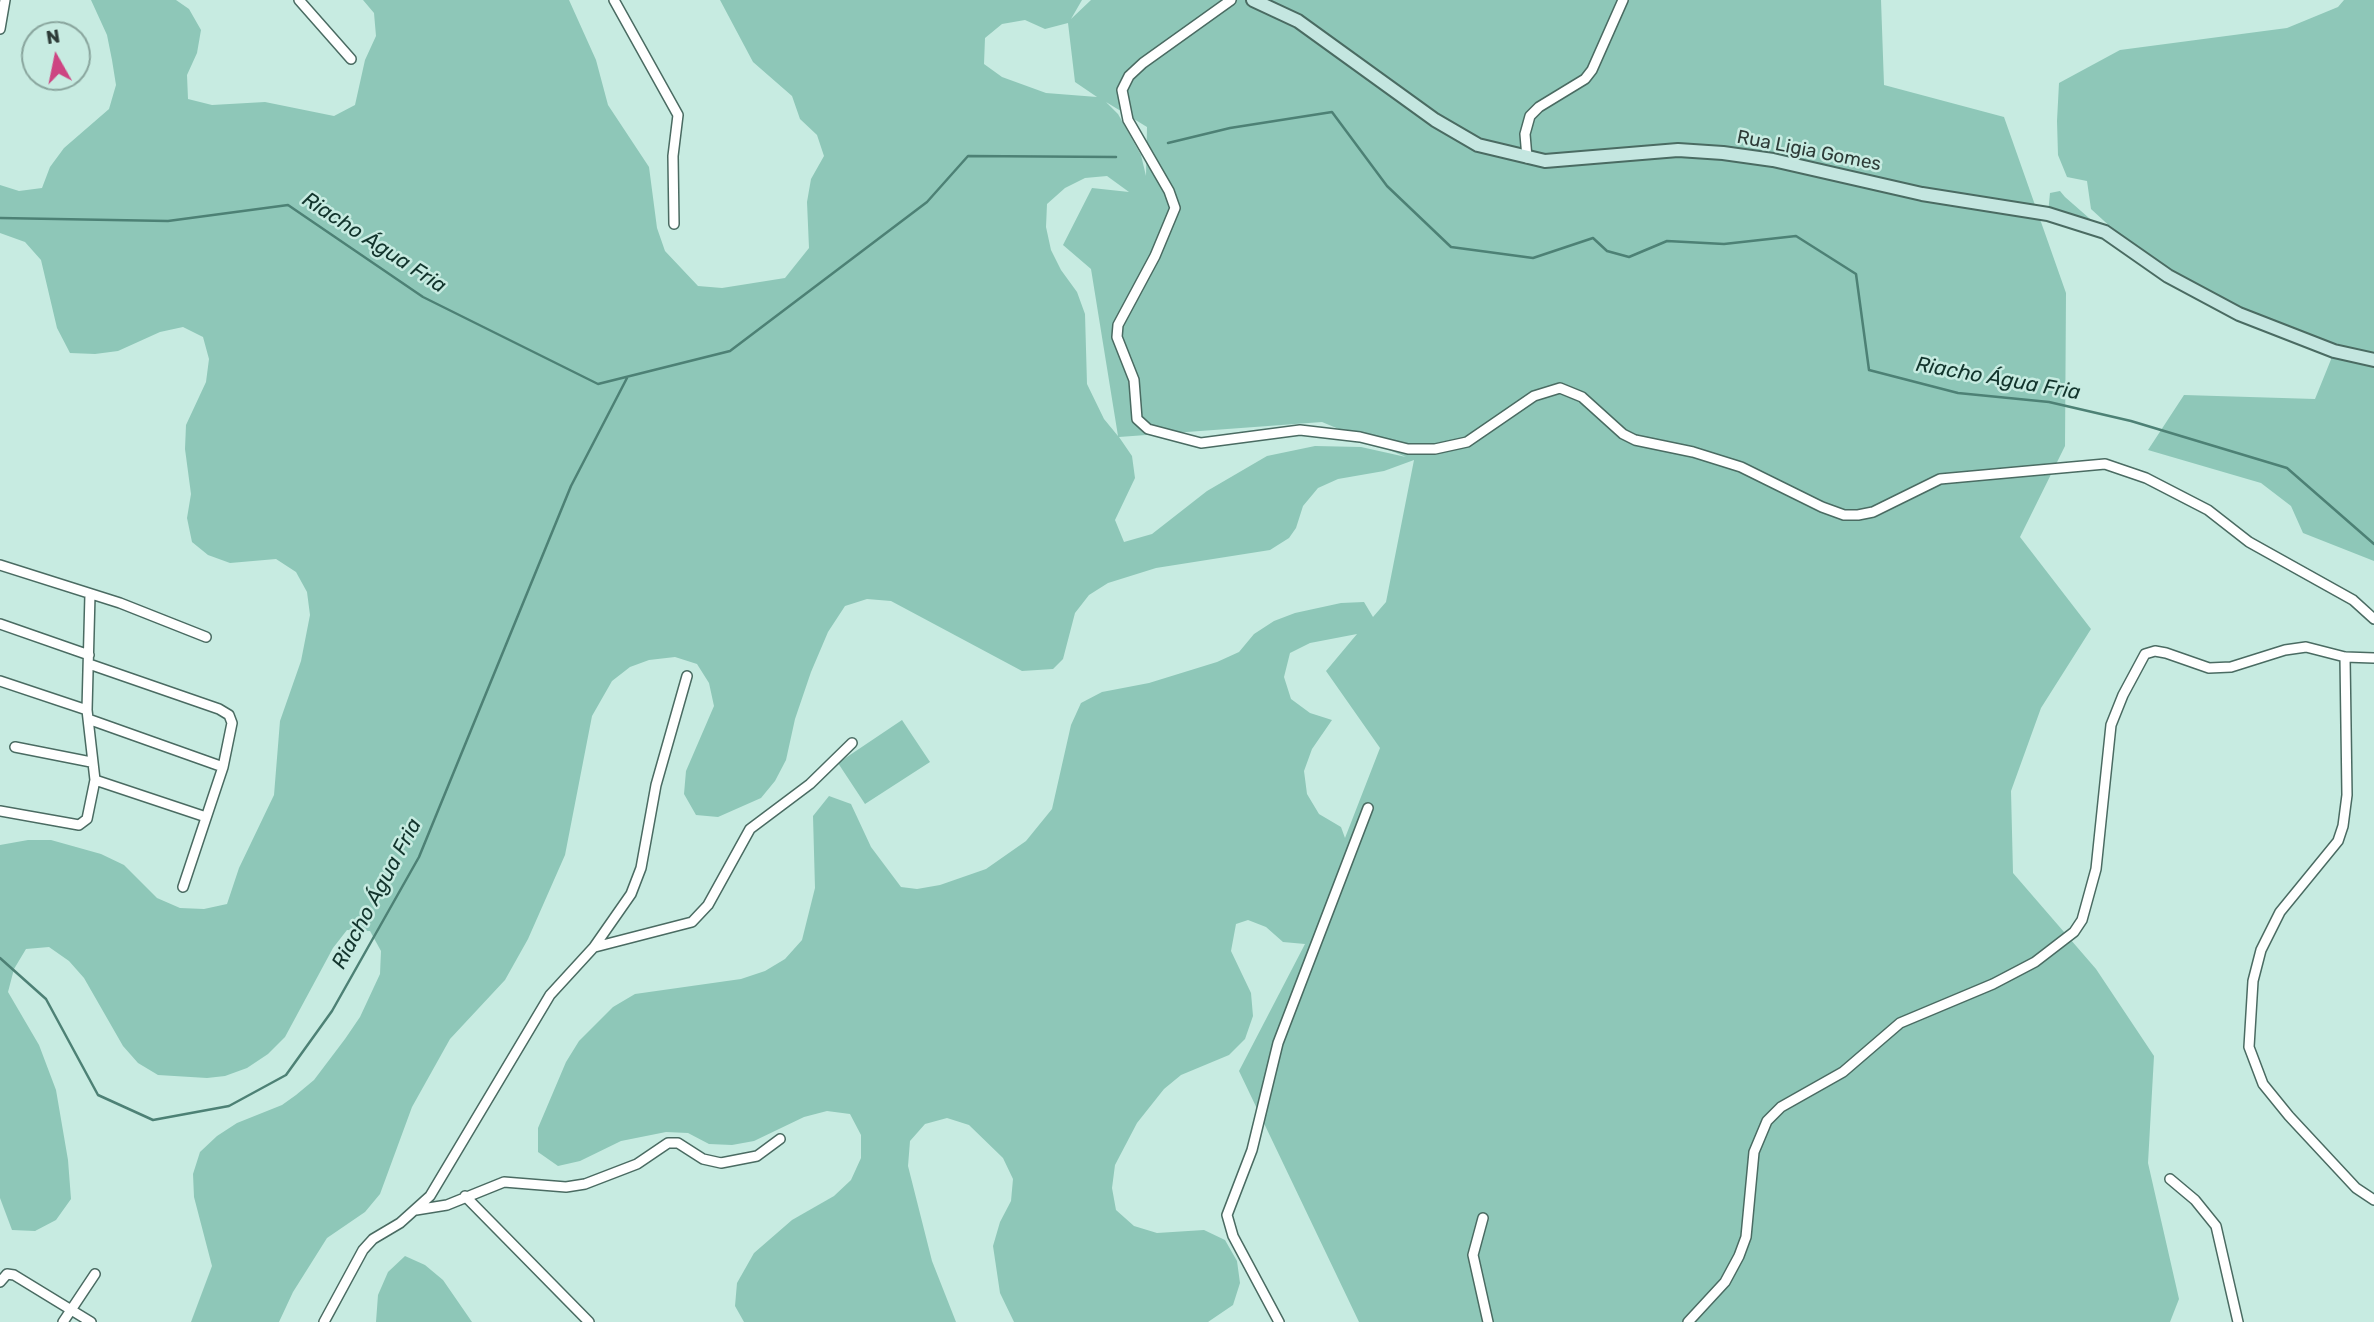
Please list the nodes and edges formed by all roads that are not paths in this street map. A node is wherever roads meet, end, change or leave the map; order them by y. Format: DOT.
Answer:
graph roads {
  1 [pos="5,0"];
  2 [pos="299,0"];
  3 [pos="614,0"];
  4 [pos="1231,0"];
  5 [pos="1253,0"];
  6 [pos="1623,0"];
  7 [pos="0,29"];
  8 [pos="351,59"];
  9 [pos="1527,158"];
  10 [pos="674,224"];
  11 [pos="2374,360"];
  12 [pos="0,565"];
  13 [pos="90,594"];
  14 [pos="2374,619"];
  15 [pos="0,624"];
  16 [pos="206,636"];
  17 [pos="2345,657"];
  18 [pos="2374,658"];
  19 [pos="89,659"];
  20 [pos="687,676"];
  21 [pos="0,681"];
  22 [pos="87,715"];
  23 [pos="852,743"];
  24 [pos="15,747"];
  25 [pos="91,762"];
  26 [pos="223,767"];
  27 [pos="95,780"];
  28 [pos="1368,808"];
  29 [pos="0,811"];
  30 [pos="206,817"];
  31 [pos="183,887"];
  32 [pos="594,947"];
  33 [pos="780,1139"];
  34 [pos="2170,1179"];
  35 [pos="465,1196"];
  36 [pos="2374,1200"];
  37 [pos="416,1210"];
  38 [pos="1483,1218"];
  39 [pos="95,1274"];
  40 [pos="0,1282"];
  41 [pos="72,1308"];
  42 [pos="63,1322"];
  43 [pos="90,1322"];
  44 [pos="324,1322"];
  45 [pos="589,1322"];
  46 [pos="1279,1322"];
  47 [pos="1488,1322"];
  48 [pos="1688,1322"];
  49 [pos="2238,1322"];
  1 -- 7 [label="street"];
  2 -- 8 [label="street"];
  3 -- 10 [label="street"];
  4 -- 14 [label="street"];
  5 -- 9 [label="street, Rua Ligia Gomes"];
  6 -- 9 [label="street"];
  9 -- 11 [label="street, Rua Ligia Gomes"];
  12 -- 13 [label="street"];
  13 -- 16 [label="street"];
  13 -- 19 [label="street"];
  15 -- 19 [label="street"];
  17 -- 18 [label="street"];
  17 -- 36 [label="street"];
  17 -- 48 [label="street"];
  19 -- 22 [label="street"];
  19 -- 26 [label="street"];
  20 -- 32 [label="street"];
  21 -- 22 [label="street"];
  22 -- 25 [label="street"];
  22 -- 26 [label="street"];
  23 -- 32 [label="street"];
  24 -- 25 [label="street"];
  25 -- 27 [label="street"];
  26 -- 30 [label="street"];
  27 -- 29 [label="street"];
  27 -- 30 [label="street"];
  28 -- 46 [label="street"];
  30 -- 31 [label="street"];
  32 -- 37 [label="street"];
  33 -- 35 [label="street"];
  34 -- 49 [label="street"];
  35 -- 37 [label="street"];
  35 -- 45 [label="street"];
  37 -- 44 [label="street"];
  38 -- 47 [label="street"];
  39 -- 41 [label="street"];
  40 -- 41 [label="street"];
  41 -- 42 [label="street"];
  41 -- 43 [label="street"];
}
